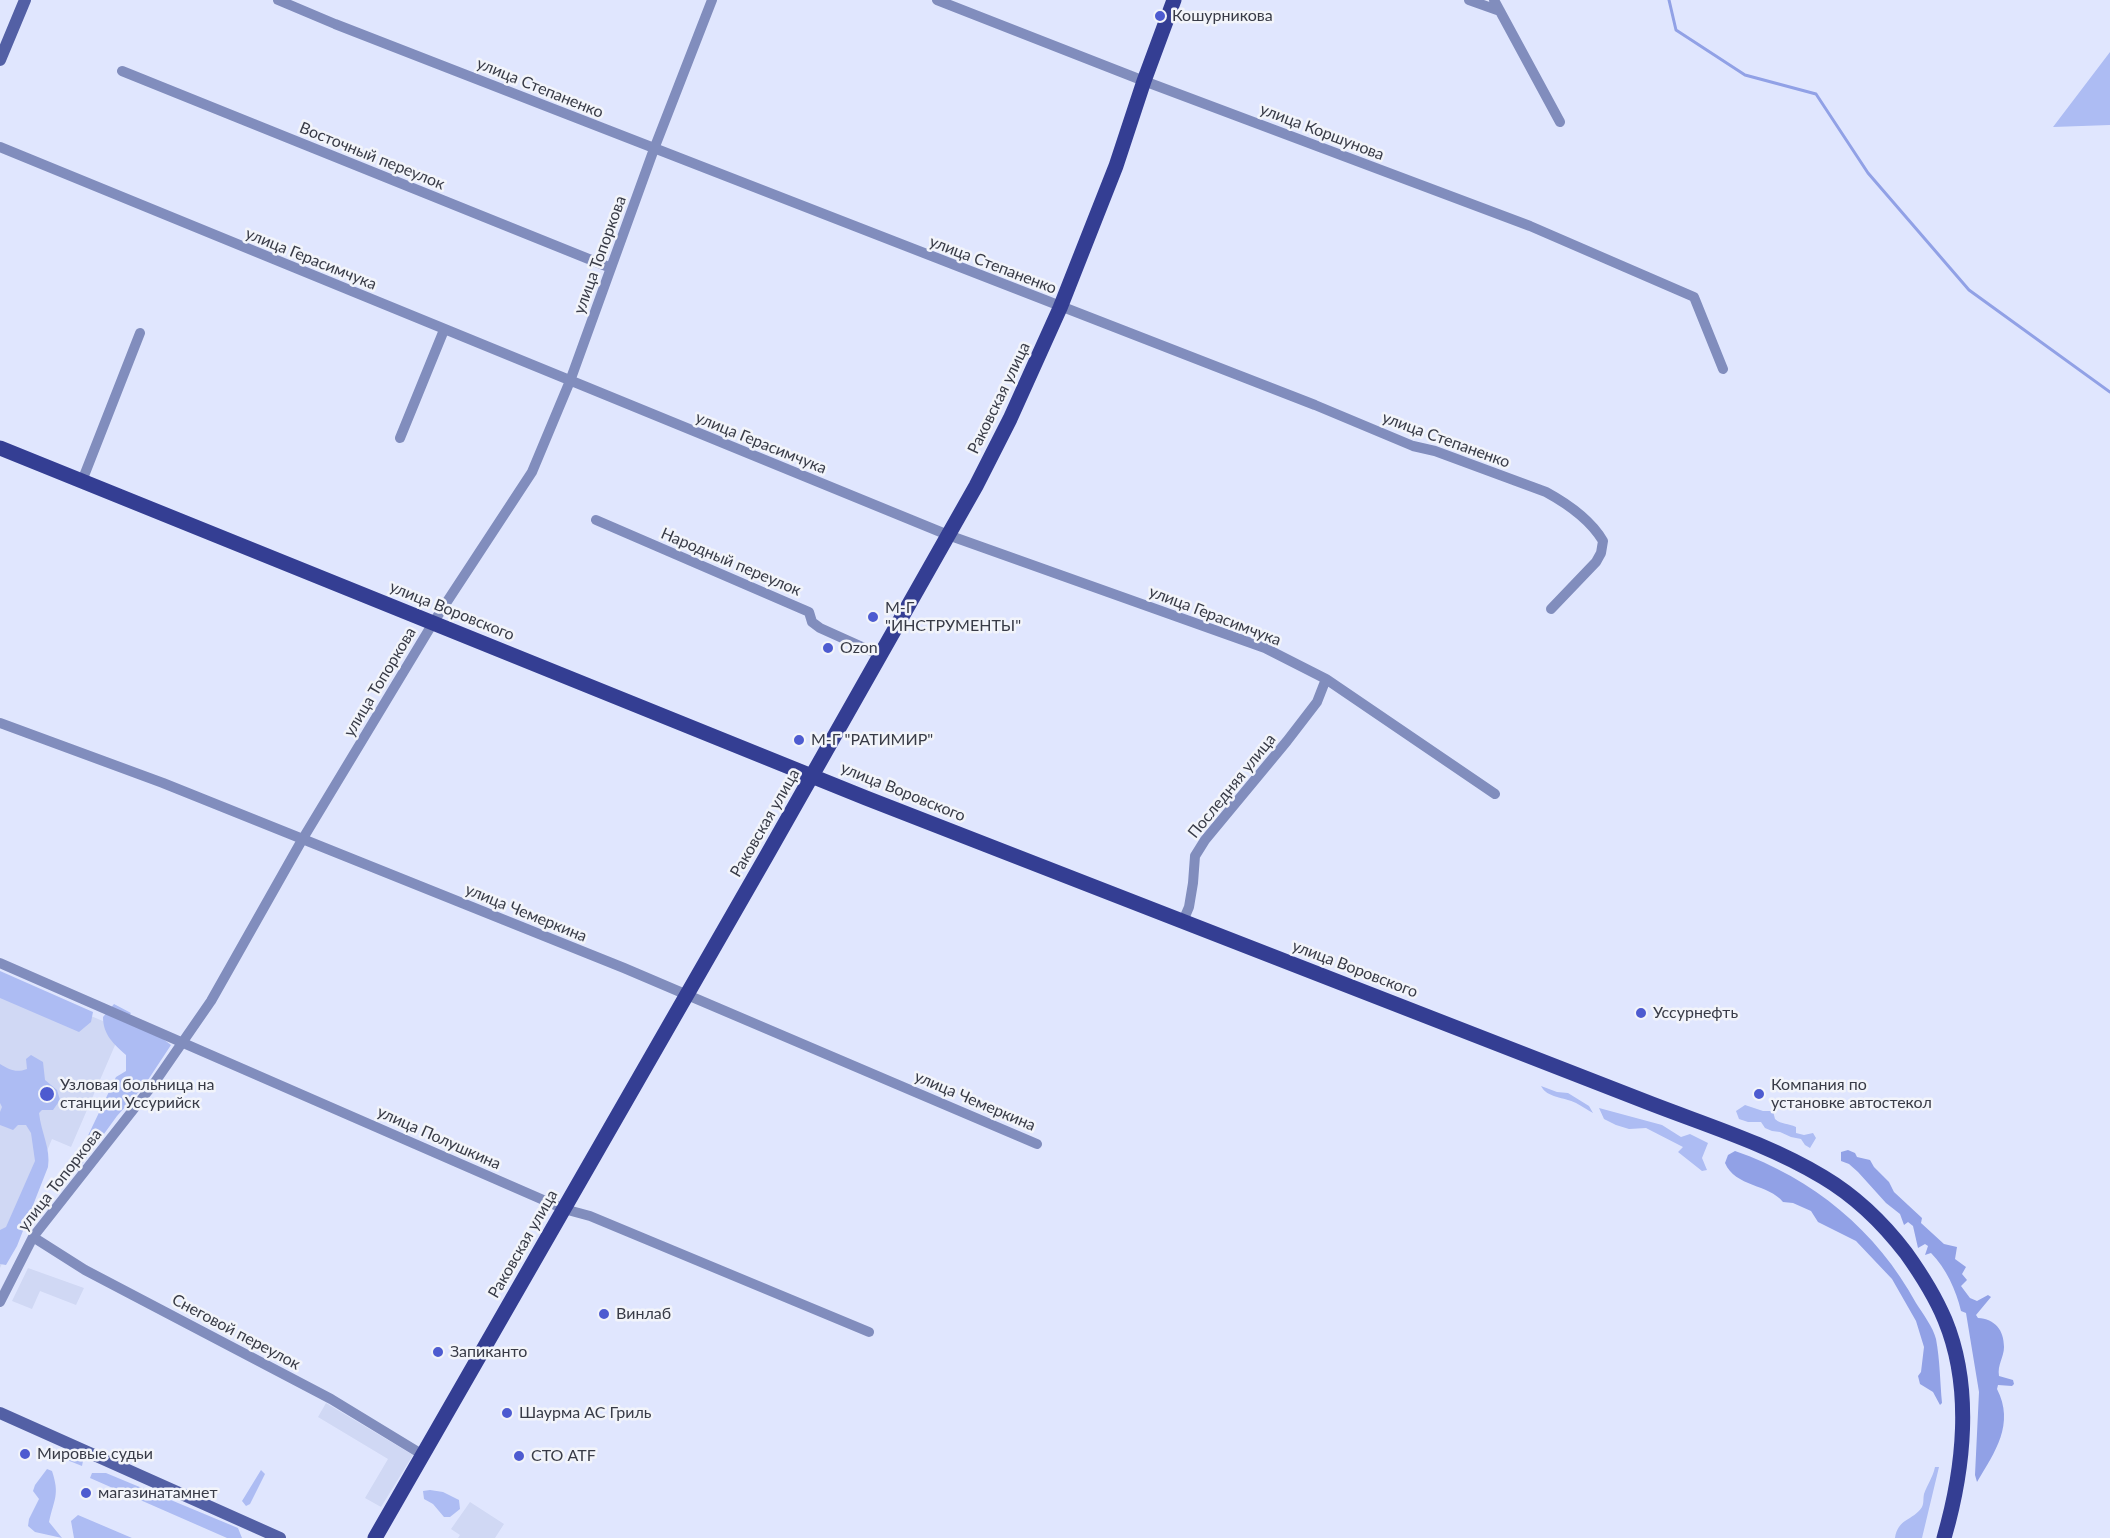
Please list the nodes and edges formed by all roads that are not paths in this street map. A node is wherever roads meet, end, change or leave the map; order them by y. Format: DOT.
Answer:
graph roads {
  1 [pos="25,0"];
  2 [pos="278,0"];
  3 [pos="712,0"];
  4 [pos="938,0"];
  5 [pos="1174,0"];
  6 [pos="1469,0"];
  7 [pos="1494,0"];
  8 [pos="1500,11"];
  9 [pos="0,60"];
  10 [pos="122,71"];
  11 [pos="1144,81"];
  12 [pos="1560,122"];
  13 [pos="0,147"];
  14 [pos="654,149"];
  15 [pos="611,268"];
  16 [pos="1060,308"];
  17 [pos="444,330"];
  18 [pos="140,333"];
  19 [pos="1723,369"];
  20 [pos="570,381"];
  21 [pos="400,438"];
  22 [pos="0,448"];
  23 [pos="82,481"];
  24 [pos="596,520"];
  25 [pos="948,535"];
  26 [pos="1551,609"];
  27 [pos="433,623"];
  28 [pos="880,655"];
  29 [pos="1326,679"];
  30 [pos="0,723"];
  31 [pos="812,776"];
  32 [pos="1495,794"];
  33 [pos="302,840"];
  34 [pos="1183,921"];
  35 [pos="0,963"];
  36 [pos="686,996"];
  37 [pos="184,1042"];
  38 [pos="1037,1144"];
  39 [pos="564,1209"];
  40 [pos="33,1237"];
  41 [pos="0,1302"];
  42 [pos="869,1332"];
  43 [pos="0,1413"];
  44 [pos="423,1455"];
  45 [pos="280,1538"];
  46 [pos="375,1538"];
  47 [pos="1944,1538"];
  1 -- 9 [label="main road"];
  2 -- 14 [label="street, улица Степаненко"];
  3 -- 14 [label="street, улица Топоркова"];
  4 -- 11 [label="street, улица Коршунова"];
  5 -- 11 [label="main road, Раковская улица"];
  6 -- 8 [label="street"];
  7 -- 8 [label="street"];
  8 -- 12 [label="street"];
  10 -- 15 [label="street, Восточный переулок"];
  11 -- 16 [label="main road, Раковская улица"];
  11 -- 19 [label="street, улица Коршунова"];
  13 -- 17 [label="street, улица Герасимчука"];
  14 -- 15 [label="street, улица Топоркова"];
  14 -- 16 [label="street, улица Степаненко"];
  15 -- 20 [label="street, улица Топоркова"];
  16 -- 25 [label="main road, Раковская улица"];
  16 -- 26 [label="street, улица Степаненко"];
  17 -- 20 [label="street, улица Герасимчука"];
  17 -- 21 [label="street"];
  18 -- 23 [label="street"];
  20 -- 25 [label="street, улица Герасимчука"];
  20 -- 27 [label="street, улица Топоркова"];
  22 -- 23 [label="main road, улица Воровского"];
  23 -- 27 [label="main road, улица Воровского"];
  24 -- 28 [label="street, Народный переулок"];
  25 -- 28 [label="main road, Раковская улица"];
  25 -- 29 [label="street, улица Герасимчука"];
  27 -- 31 [label="main road, улица Воровского"];
  27 -- 33 [label="street, улица Топоркова"];
  28 -- 31 [label="main road, Раковская улица"];
  29 -- 32 [label="street, улица Герасимчука"];
  29 -- 34 [label="street, Последняя улица"];
  30 -- 33 [label="street, улица Чемеркина"];
  31 -- 34 [label="main road, улица Воровского"];
  31 -- 36 [label="main road, Раковская улица"];
  33 -- 36 [label="street, улица Чемеркина"];
  33 -- 37 [label="street, улица Топоркова"];
  34 -- 47 [label="main road, улица Воровского"];
  35 -- 37 [label="street, улица Полушкина"];
  36 -- 38 [label="street, улица Чемеркина"];
  36 -- 39 [label="main road, Раковская улица"];
  37 -- 39 [label="street, улица Полушкина"];
  37 -- 40 [label="street, улица Топоркова"];
  39 -- 42 [label="street, улица Полушкина"];
  39 -- 44 [label="main road, Раковская улица"];
  40 -- 41 [label="street, улица Топоркова"];
  40 -- 44 [label="street, Снеговой переулок"];
  43 -- 45 [label="main road"];
  44 -- 46 [label="main road, Раковская улица"];
}
